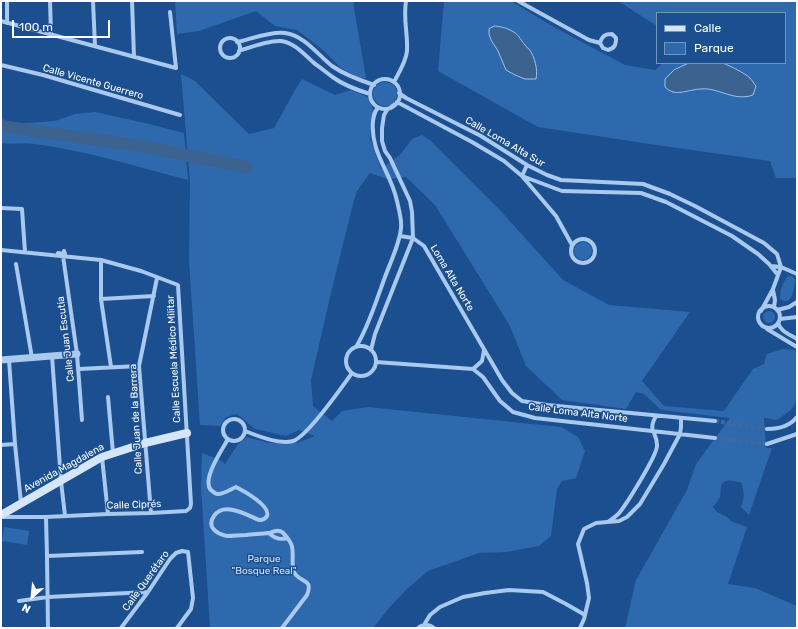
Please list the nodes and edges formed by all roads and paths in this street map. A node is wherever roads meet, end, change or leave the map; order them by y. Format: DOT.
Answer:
graph roads {
  1 [pos="7,1"];
  2 [pos="50,1"];
  3 [pos="93,1"];
  4 [pos="132,1"];
  5 [pos="406,1"];
  6 [pos="518,1"];
  7 [pos="170,12"];
  8 [pos="1,21"];
  9 [pos="8,23"];
  10 [pos="51,34"];
  11 [pos="237,42"];
  12 [pos="600,43"];
  13 [pos="95,46"];
  14 [pos="239,51"];
  15 [pos="134,57"];
  16 [pos="1,65"];
  17 [pos="394,82"];
  18 [pos="374,85"];
  19 [pos="399,93"];
  20 [pos="370,94"];
  21 [pos="396,103"];
  22 [pos="378,108"];
  23 [pos="180,115"];
  24 [pos="527,165"];
  25 [pos="522,176"];
  26 [pos="1,208"];
  27 [pos="743,232"];
  28 [pos="400,236"];
  29 [pos="413,238"];
  30 [pos="738,240"];
  31 [pos="572,245"];
  32 [pos="1,250"];
  33 [pos="64,251"];
  34 [pos="25,252"];
  35 [pos="51,255"];
  36 [pos="63,256"];
  37 [pos="101,260"];
  38 [pos="16,264"];
  39 [pos="771,266"];
  40 [pos="781,267"];
  41 [pos="797,274"];
  42 [pos="778,275"];
  43 [pos="157,278"];
  44 [pos="773,289"];
  45 [pos="154,296"];
  46 [pos="101,299"];
  47 [pos="797,302"];
  48 [pos="776,309"];
  49 [pos="761,311"];
  50 [pos="797,317"];
  51 [pos="779,321"];
  52 [pos="765,328"];
  53 [pos="797,339"];
  54 [pos="356,347"];
  55 [pos="797,348"];
  56 [pos="371,350"];
  57 [pos="484,350"];
  58 [pos="77,354"];
  59 [pos="52,356"];
  60 [pos="32,358"];
  61 [pos="5,360"];
  62 [pos="376,362"];
  63 [pos="139,366"];
  64 [pos="111,368"];
  65 [pos="79,369"];
  66 [pos="473,369"];
  67 [pos="352,373"];
  68 [pos="108,397"];
  69 [pos="656,416"];
  70 [pos="797,417"];
  71 [pos="681,418"];
  72 [pos="82,420"];
  73 [pos="715,421"];
  74 [pos="767,429"];
  75 [pos="245,430"];
  76 [pos="652,430"];
  77 [pos="186,433"];
  78 [pos="680,434"];
  79 [pos="797,434"];
  80 [pos="715,438"];
  81 [pos="228,439"];
  82 [pos="145,443"];
  83 [pos="15,444"];
  84 [pos="767,444"];
  85 [pos="1,445"];
  86 [pos="113,453"];
  87 [pos="102,457"];
  88 [pos="61,481"];
  89 [pos="21,504"];
  90 [pos="151,513"];
  91 [pos="108,514"];
  92 [pos="1,516"];
  93 [pos="65,516"];
  94 [pos="46,517"];
  95 [pos="608,522"];
  96 [pos="269,533"];
  97 [pos="287,538"];
  98 [pos="142,552"];
  99 [pos="47,556"];
  100 [pos="148,592"];
  101 [pos="48,597"];
  102 [pos="19,601"];
  103 [pos="585,615"];
  104 [pos="424,625"];
  105 [pos="48,628"];
  106 [pos="121,628"];
  107 [pos="177,628"];
  108 [pos="282,628"];
  109 [pos="418,628"];
  110 [pos="434,628"];
  111 [pos="580,628"];
  1 -- 9 [label="street"];
  2 -- 10 [label="street"];
  3 -- 13 [label="street"];
  4 -- 15 [label="street"];
  5 -- 17 [label="street"];
  6 -- 12 [label="street"];
  7 -- 15 [label="street"];
  8 -- 9 [label="street"];
  9 -- 10 [label="street"];
  10 -- 13 [label="street"];
  11 -- 14 [label="street"];
  11 -- 14 [label="street"];
  11 -- 18 [label="street"];
  12 -- 12 [label="street"];
  13 -- 15 [label="street"];
  14 -- 20 [label="street"];
  16 -- 23 [label="street, Calle Vicente Guerrero"];
  17 -- 18 [label="street"];
  17 -- 19 [label="street"];
  18 -- 20 [label="street"];
  19 -- 21 [label="street"];
  19 -- 24 [label="street, Calle Loma Alta Sur"];
  20 -- 22 [label="street"];
  21 -- 22 [label="street"];
  21 -- 25 [label="street, Calle Loma Alta Sur"];
  21 -- 29 [label="street"];
  22 -- 28 [label="street"];
  24 -- 25 [label="street"];
  24 -- 27 [label="street, Calle Loma Alta Sur"];
  25 -- 30 [label="street, Calle Loma Alta Sur"];
  25 -- 31 [label="street, Calle Loma Alta Sur"];
  26 -- 34 [label="street"];
  27 -- 30 [label="street"];
  27 -- 40 [label="street, Calle Loma Alta Sur"];
  28 -- 29 [label="street"];
  28 -- 54 [label="street"];
  29 -- 56 [label="street"];
  29 -- 57 [label="street, Loma Alta Norte"];
  30 -- 39 [label="street, Calle Loma Alta Sur"];
  31 -- 31 [label="street"];
  32 -- 34 [label="street"];
  33 -- 35 [label="street"];
  34 -- 35 [label="street"];
  35 -- 36 [label="street"];
  36 -- 37 [label="street"];
  36 -- 58 [label="street, Calle Juan Escutia"];
  37 -- 43 [label="street"];
  37 -- 46 [label="street"];
  38 -- 60 [label="street"];
  39 -- 40 [label="street"];
  39 -- 42 [label="street, Calle Loma Alta Sur"];
  40 -- 41 [label="street"];
  40 -- 42 [label="street"];
  42 -- 44 [label="street"];
  43 -- 45 [label="street, Calle Juan de la Barrera"];
  43 -- 77 [label="street, Calle Escuela Médico Militar"];
  44 -- 48 [label="street"];
  44 -- 49 [label="street"];
  45 -- 46 [label="street"];
  45 -- 63 [label="street, Calle Juan de la Barrera"];
  46 -- 64 [label="street"];
  47 -- 48 [label="street"];
  48 -- 49 [label="street"];
  48 -- 51 [label="street"];
  49 -- 52 [label="street"];
  50 -- 51 [label="street"];
  51 -- 52 [label="street"];
  51 -- 53 [label="street"];
  52 -- 55 [label="street"];
  54 -- 56 [label="street"];
  54 -- 67 [label="street"];
  56 -- 62 [label="street"];
  57 -- 66 [label="street"];
  57 -- 69 [label="street, Calle Loma Alta Norte"];
  58 -- 59 [label="street"];
  58 -- 65 [label="street, Calle Juan Escutia"];
  59 -- 60 [label="street"];
  59 -- 88 [label="street"];
  60 -- 61 [label="street"];
  61 -- 83 [label="street"];
  62 -- 66 [label="street"];
  62 -- 67 [label="street"];
  63 -- 64 [label="street"];
  63 -- 82 [label="street, Calle Juan de la Barrera"];
  64 -- 65 [label="street"];
  65 -- 72 [label="street, Calle Juan Escutia"];
  66 -- 76 [label="street, Calle Loma Alta Norte"];
  67 -- 75 [label="street"];
  68 -- 86 [label="street"];
  69 -- 71 [label="street, Calle Loma Alta Norte"];
  69 -- 76 [label="street"];
  70 -- 74 [label="street"];
  71 -- 73 [label="street, Calle Loma Alta Norte"];
  71 -- 78 [label="street"];
  75 -- 81 [label="street"];
  75 -- 81 [label="street"];
  76 -- 78 [label="street, Calle Loma Alta Norte"];
  76 -- 95 [label="street"];
  77 -- 82 [label="main road, Avenida Magdalena"];
  77 -- 90 [label="street, Calle Ciprés"];
  78 -- 80 [label="street, Calle Loma Alta Norte"];
  78 -- 95 [label="street"];
  79 -- 84 [label="street"];
  81 -- 96 [label="street"];
  82 -- 86 [label="main road, Avenida Magdalena"];
  82 -- 90 [label="street, Calle Juan de la Barrera"];
  83 -- 85 [label="street"];
  83 -- 89 [label="street"];
  86 -- 87 [label="main road, Avenida Magdalena"];
  87 -- 88 [label="main road, Avenida Magdalena"];
  87 -- 91 [label="street"];
  88 -- 89 [label="main road, Avenida Magdalena"];
  88 -- 93 [label="street"];
  89 -- 92 [label="main road, Avenida Magdalena"];
  90 -- 91 [label="street, Calle Ciprés"];
  91 -- 93 [label="street, Calle Ciprés"];
  92 -- 94 [label="street, Calle Ciprés"];
  93 -- 94 [label="street, Calle Ciprés"];
  94 -- 99 [label="street"];
  95 -- 103 [label="street"];
  96 -- 97 [label="street"];
  96 -- 97 [label="street"];
  97 -- 108 [label="street"];
  98 -- 99 [label="street"];
  99 -- 101 [label="street"];
  100 -- 101 [label="street"];
  100 -- 106 [label="street, Calle Querétaro"];
  100 -- 107 [label="street, Calle Querétaro"];
  101 -- 102 [label="street"];
  101 -- 105 [label="street"];
  103 -- 104 [label="street"];
  103 -- 111 [label="street"];
  104 -- 109 [label="street"];
  104 -- 110 [label="street"];
}
